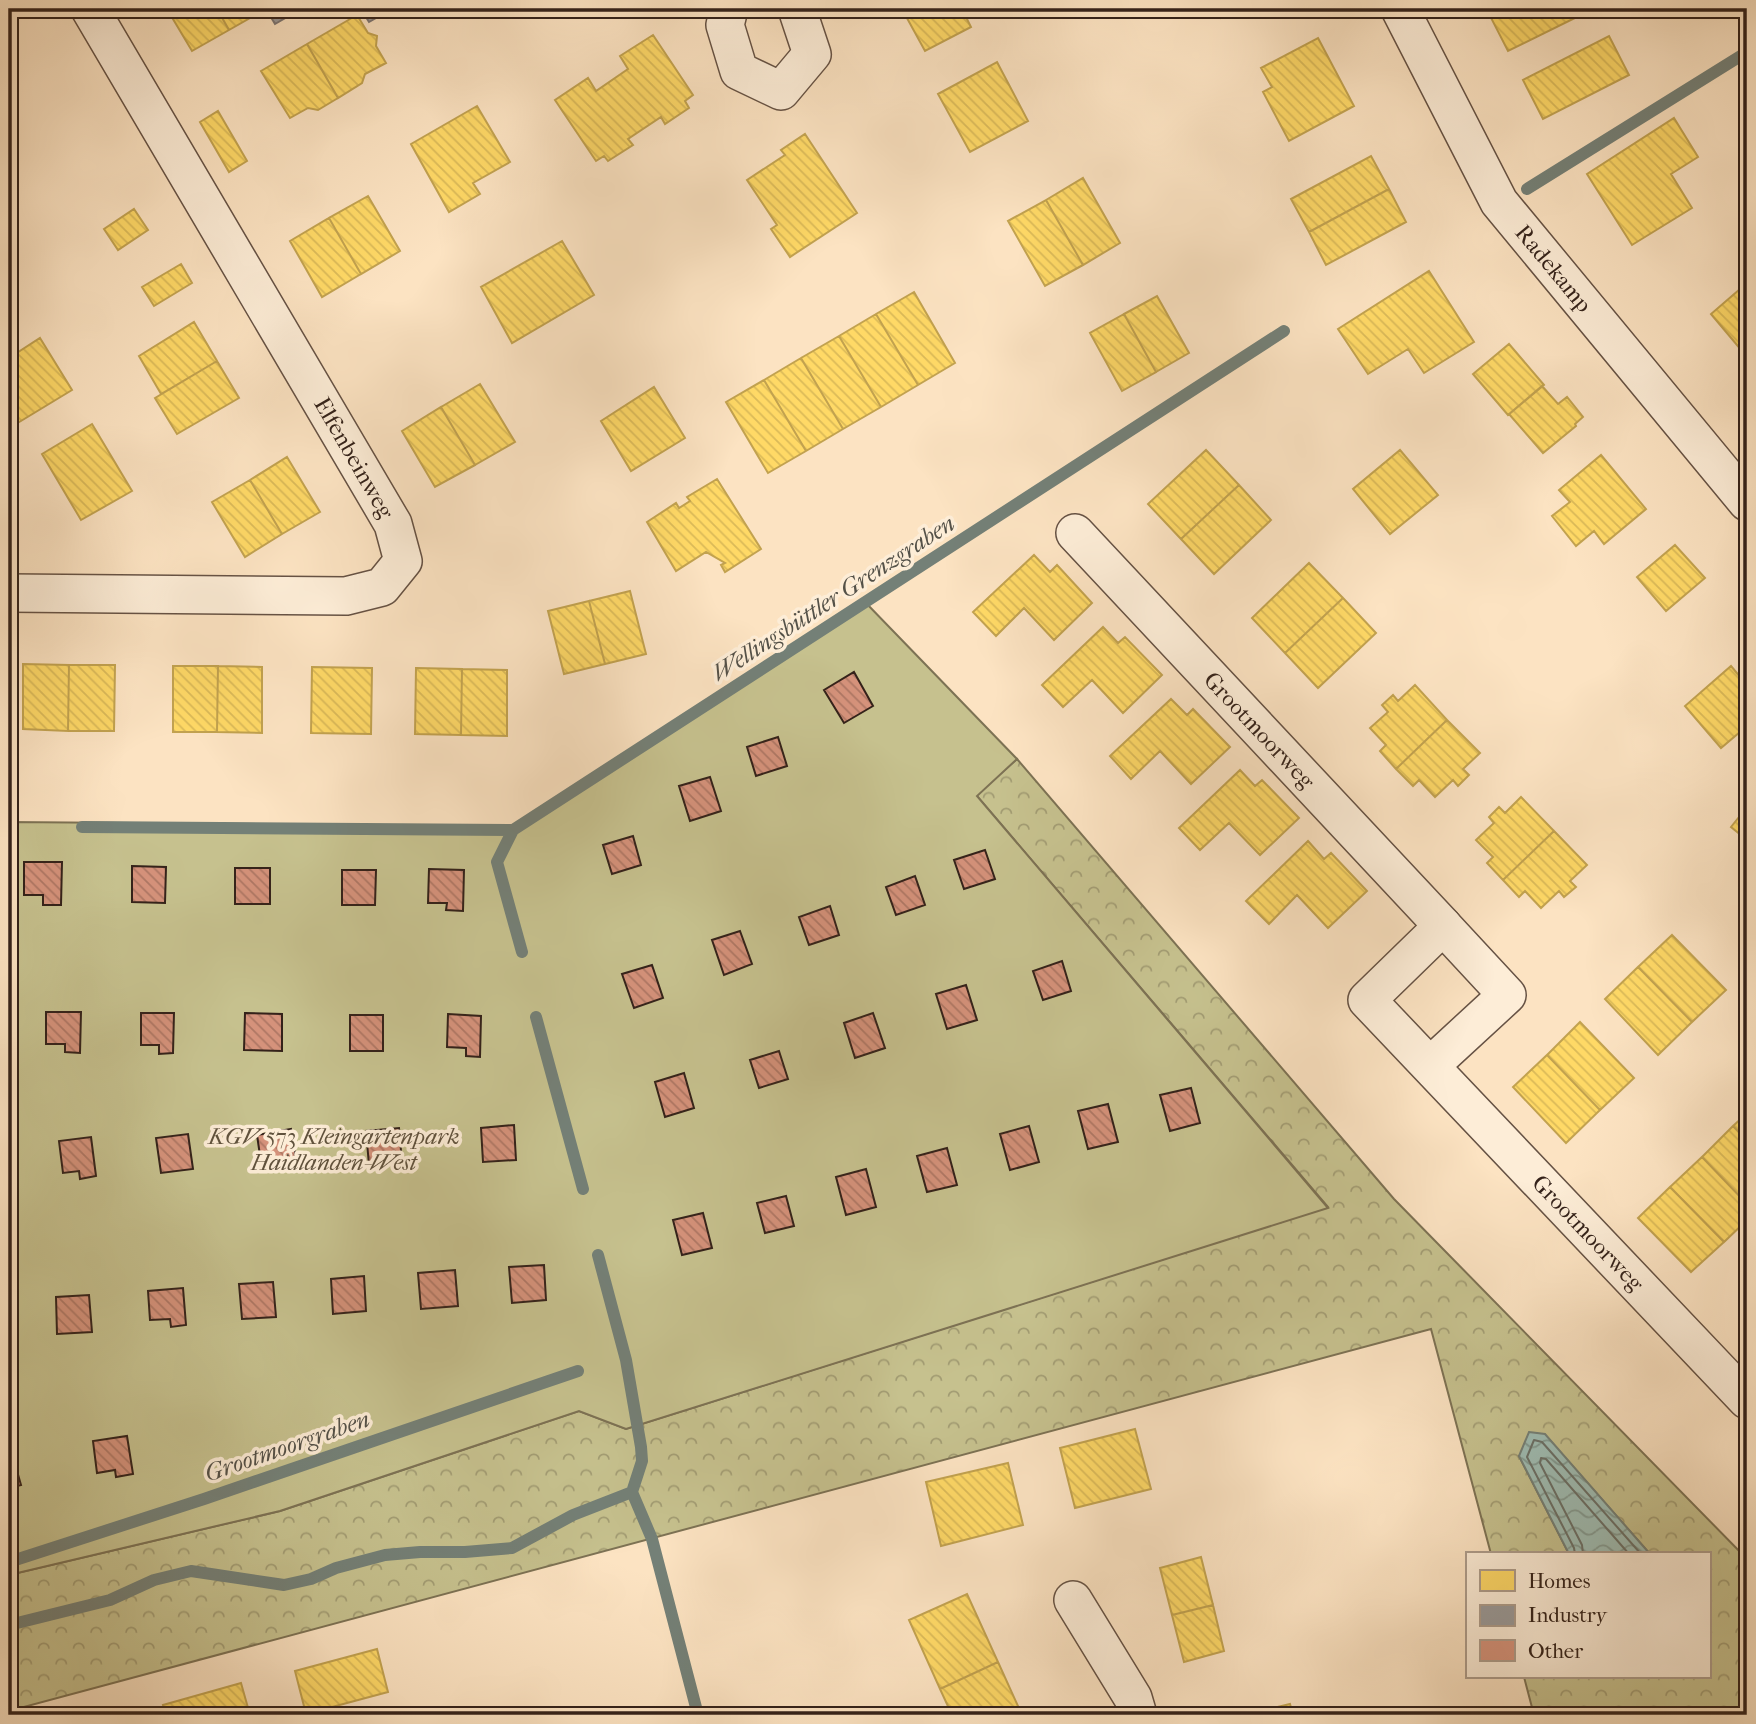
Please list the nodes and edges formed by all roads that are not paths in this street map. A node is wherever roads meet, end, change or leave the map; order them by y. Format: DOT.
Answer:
graph roads {
  1 [pos="89,9"];
  2 [pos="729,9"];
  3 [pos="797,9"];
  4 [pos="1400,9"];
  5 [pos="1747,502"];
  6 [pos="1075,533"];
  7 [pos="9,593"];
  8 [pos="1443,926"];
  9 [pos="1430,1066"];
  10 [pos="1747,1400"];
  11 [pos="1073,1600"];
  12 [pos="1138,1715"];
  1 -- 7 [label="street, Elfenbeinweg"];
  2 -- 3 [label="street"];
  4 -- 5 [label="street, Radekamp"];
  6 -- 8 [label="street, Grootmoorweg"];
  8 -- 9 [label="street, Grootmoorweg"];
  8 -- 9 [label="street, Grootmoorweg"];
  9 -- 10 [label="street, Grootmoorweg"];
  11 -- 12 [label="street"];
}
